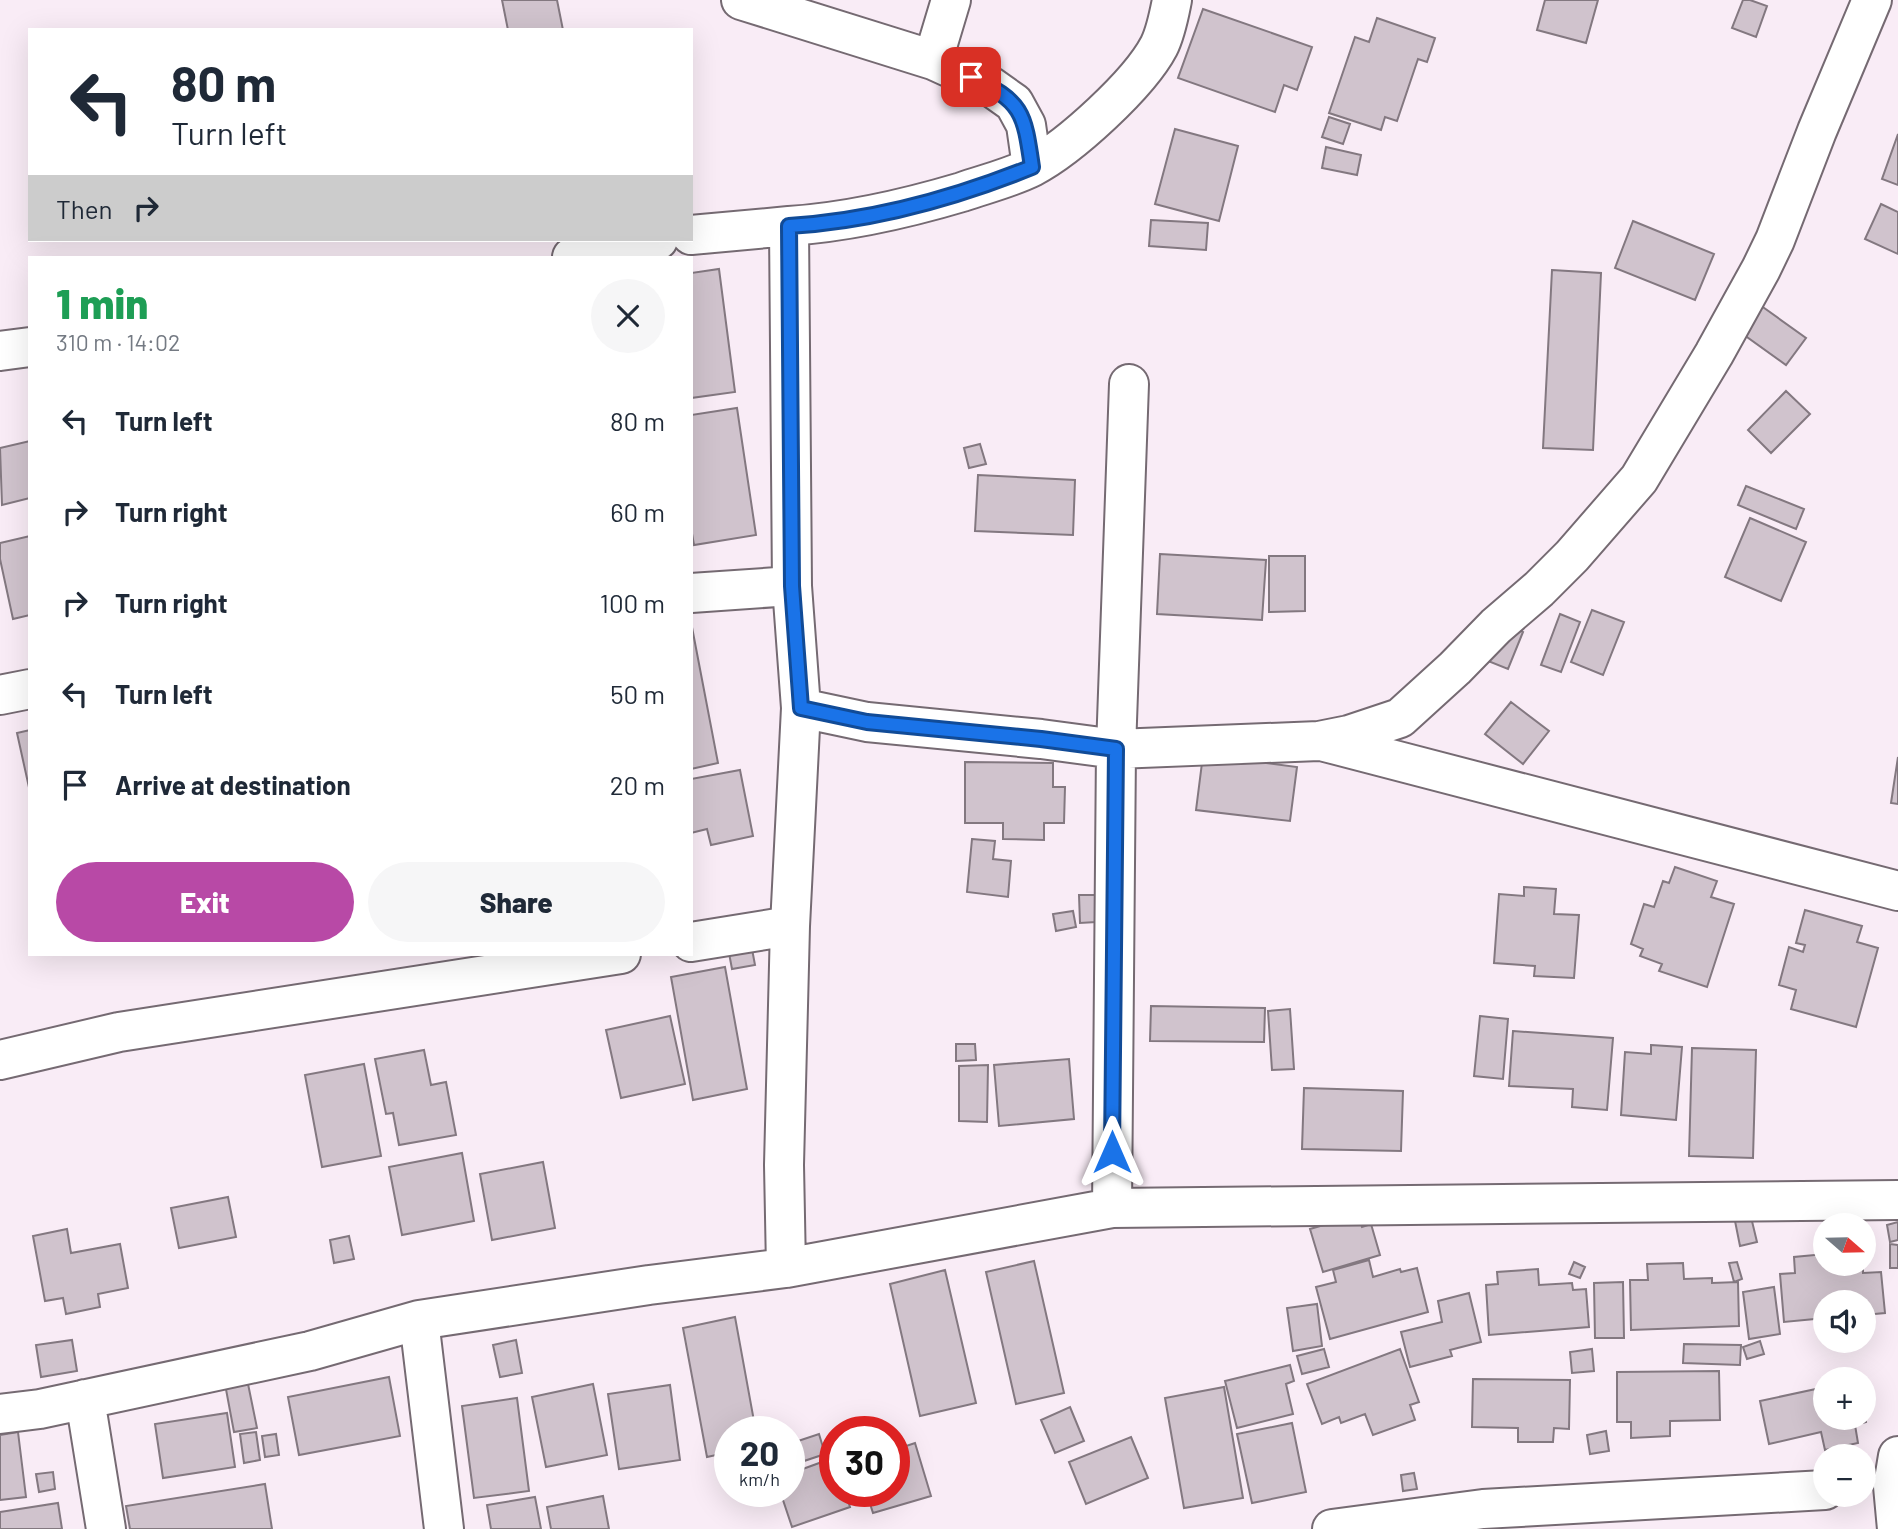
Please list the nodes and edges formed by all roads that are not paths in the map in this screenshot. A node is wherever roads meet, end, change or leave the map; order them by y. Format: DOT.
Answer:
graph roads {
  1 [pos="741,0"];
  2 [pos="951,0"];
  3 [pos="1172,0"];
  4 [pos="1872,0"];
  5 [pos="933,60"];
  6 [pos="1032,167"];
  7 [pos="789,226"];
  8 [pos="693,235"];
  9 [pos="648,242"];
  10 [pos="577,256"];
  11 [pos="28,347"];
  12 [pos="0,351"];
  13 [pos="1129,384"];
  14 [pos="792,586"];
  15 [pos="693,593"];
  16 [pos="28,689"];
  17 [pos="0,695"];
  18 [pos="801,708"];
  19 [pos="1319,741"];
  20 [pos="1116,749"];
  21 [pos="1898,891"];
  22 [pos="790,926"];
  23 [pos="693,942"];
  24 [pos="608,956"];
  25 [pos="0,1060"];
  26 [pos="1898,1200"];
  27 [pos="1112,1208"];
  28 [pos="786,1268"];
  29 [pos="419,1320"];
  30 [pos="85,1399"];
  31 [pos="0,1414"];
  32 [pos="1885,1476"];
  33 [pos="1813,1491"];
  34 [pos="106,1529"];
  35 [pos="444,1529"];
  36 [pos="1332,1529"];
  37 [pos="1897,1529"];
  1 -- 5 [label="street"];
  2 -- 5 [label="street"];
  3 -- 6 [label="street"];
  4 -- 19 [label="street"];
  5 -- 6 [label="street"];
  6 -- 7 [label="street"];
  7 -- 8 [label="street"];
  7 -- 14 [label="street"];
  9 -- 10 [label="street"];
  11 -- 12 [label="street"];
  13 -- 20 [label="street"];
  14 -- 15 [label="street"];
  14 -- 18 [label="street"];
  16 -- 17 [label="street"];
  18 -- 20 [label="street"];
  18 -- 22 [label="street"];
  19 -- 20 [label="street"];
  19 -- 21 [label="street"];
  20 -- 27 [label="street"];
  22 -- 23 [label="street"];
  22 -- 28 [label="street"];
  24 -- 25 [label="street"];
  26 -- 27 [label="street"];
  27 -- 28 [label="street"];
  28 -- 29 [label="street"];
  29 -- 30 [label="street"];
  29 -- 35 [label="street"];
  30 -- 31 [label="street"];
  30 -- 34 [label="street"];
  32 -- 37 [label="street"];
  33 -- 36 [label="street"];
}
